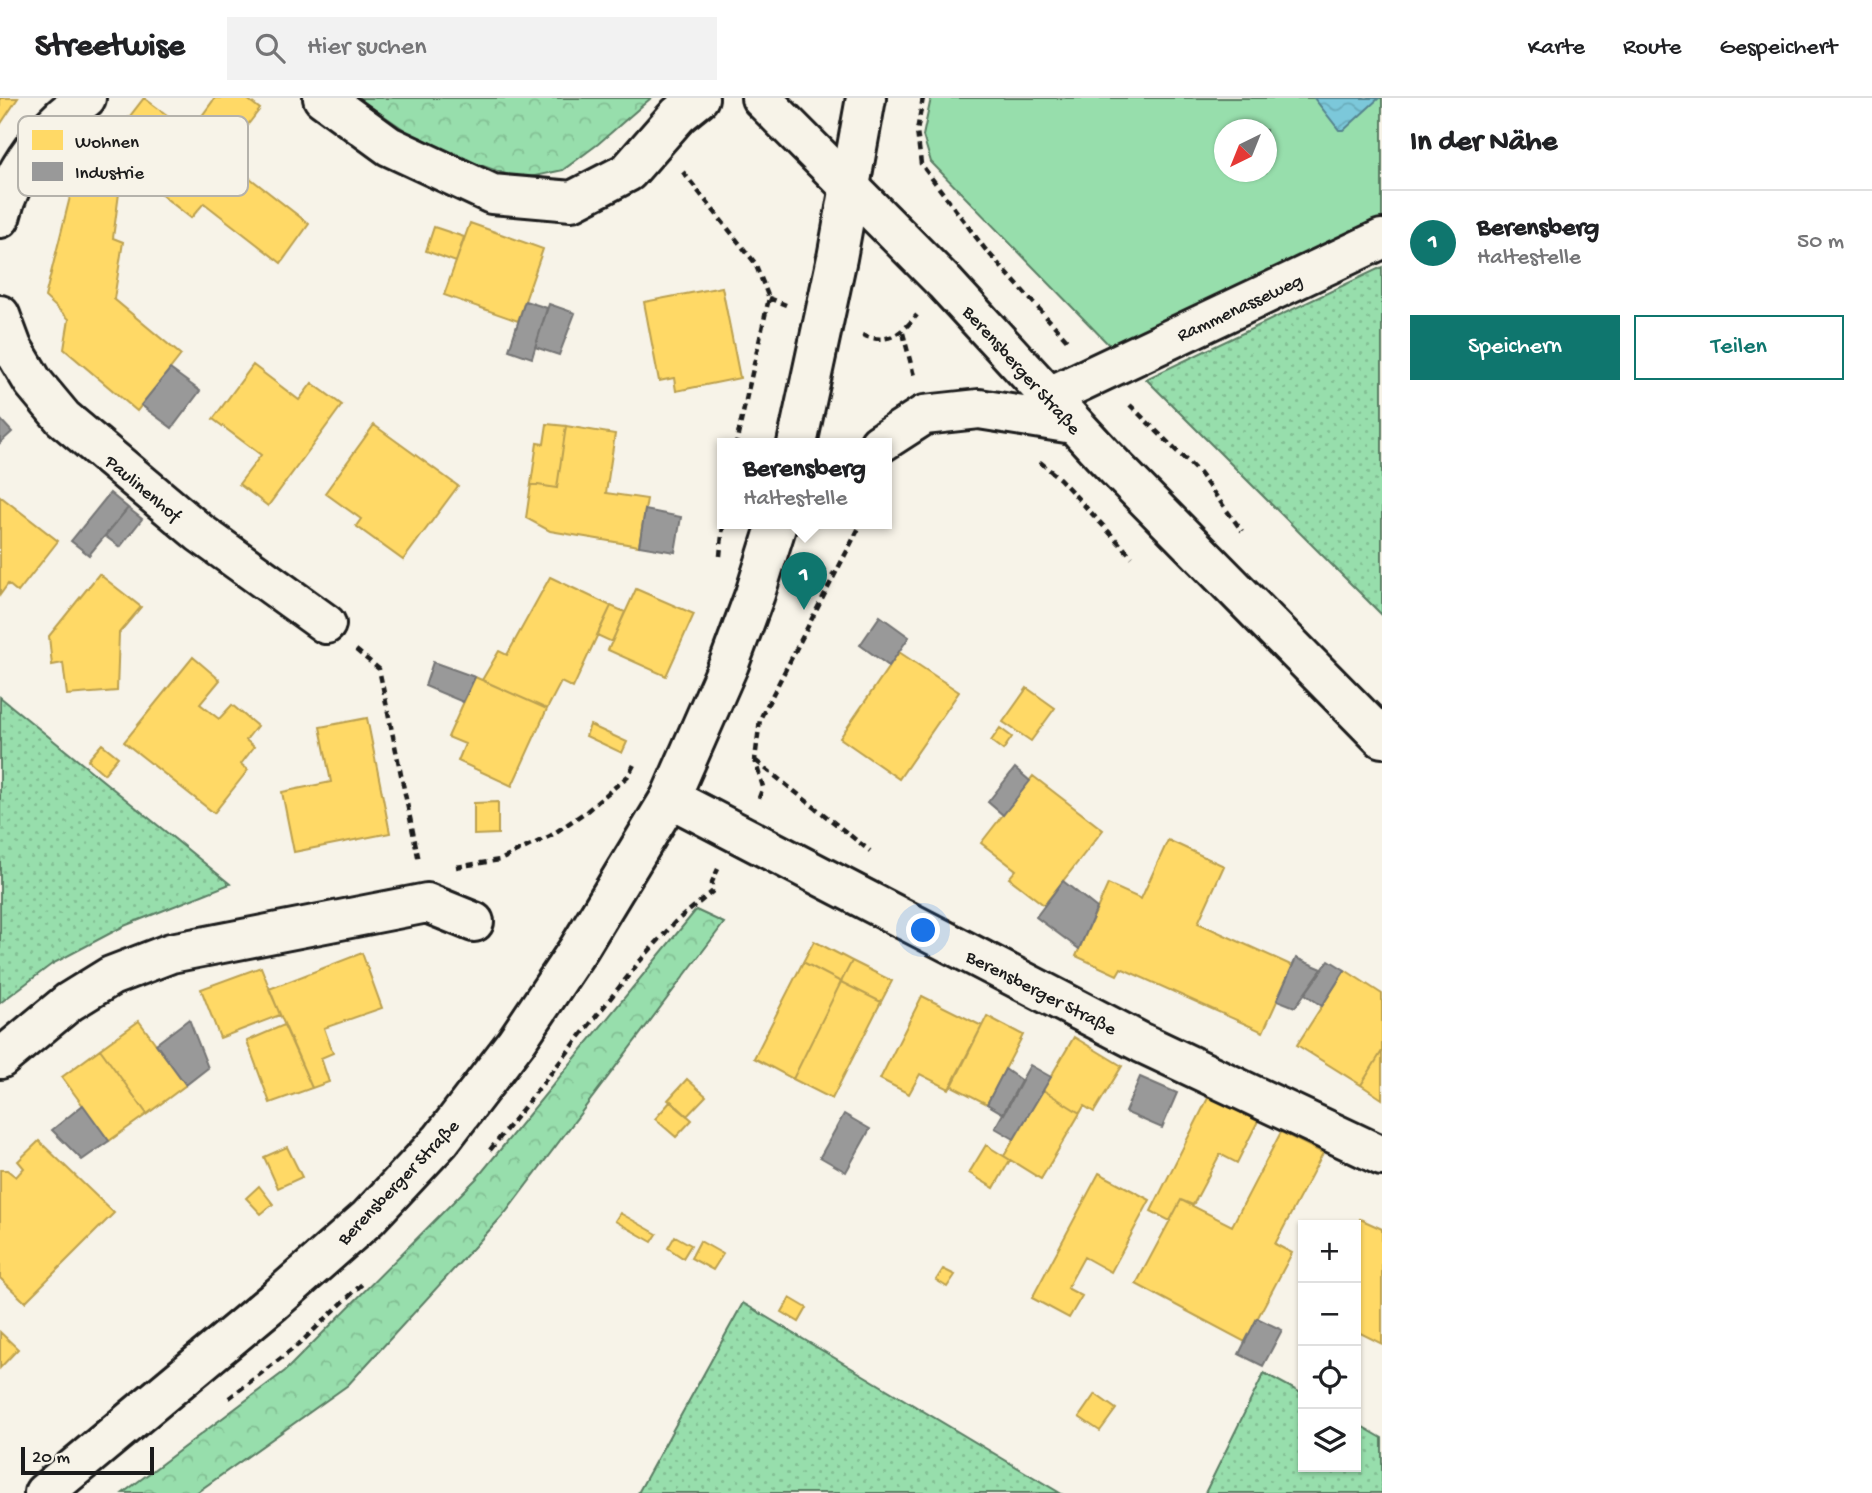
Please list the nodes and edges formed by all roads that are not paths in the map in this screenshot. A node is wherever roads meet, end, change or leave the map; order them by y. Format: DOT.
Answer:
graph roads {
  1 [pos="86,98"];
  2 [pos="323,98"];
  3 [pos="699,98"];
  4 [pos="761,98"];
  5 [pos="866,98"];
  6 [pos="63,116"];
  7 [pos="18,178"];
  8 [pos="850,186"];
  9 [pos="0,218"];
  10 [pos="1382,239"];
  11 [pos="0,315"];
  12 [pos="1060,411"];
  13 [pos="798,438"];
  14 [pos="888,438"];
  15 [pos="776,529"];
  16 [pos="326,624"];
  17 [pos="1382,738"];
  18 [pos="670,798"];
  19 [pos="474,922"];
  20 [pos="0,1059"];
  21 [pos="1382,1156"];
  22 [pos="44,1493"];
  1 -- 6 [label="street"];
  2 -- 3 [label="street"];
  4 -- 8 [label="street, Berensberger Straße"];
  5 -- 8 [label="street"];
  7 -- 9 [label="street"];
  8 -- 12 [label="street, Berensberger Straße"];
  8 -- 13 [label="street"];
  10 -- 12 [label="street, Rammenasseweg"];
  11 -- 16 [label="street, Paulinenhof"];
  12 -- 14 [label="street"];
  12 -- 17 [label="street, Berensberger Straße"];
  15 -- 18 [label="street, Berensberger Straße"];
  18 -- 21 [label="street, Berensberger Straße"];
  18 -- 22 [label="street, Berensberger Straße"];
  19 -- 20 [label="street"];
}
